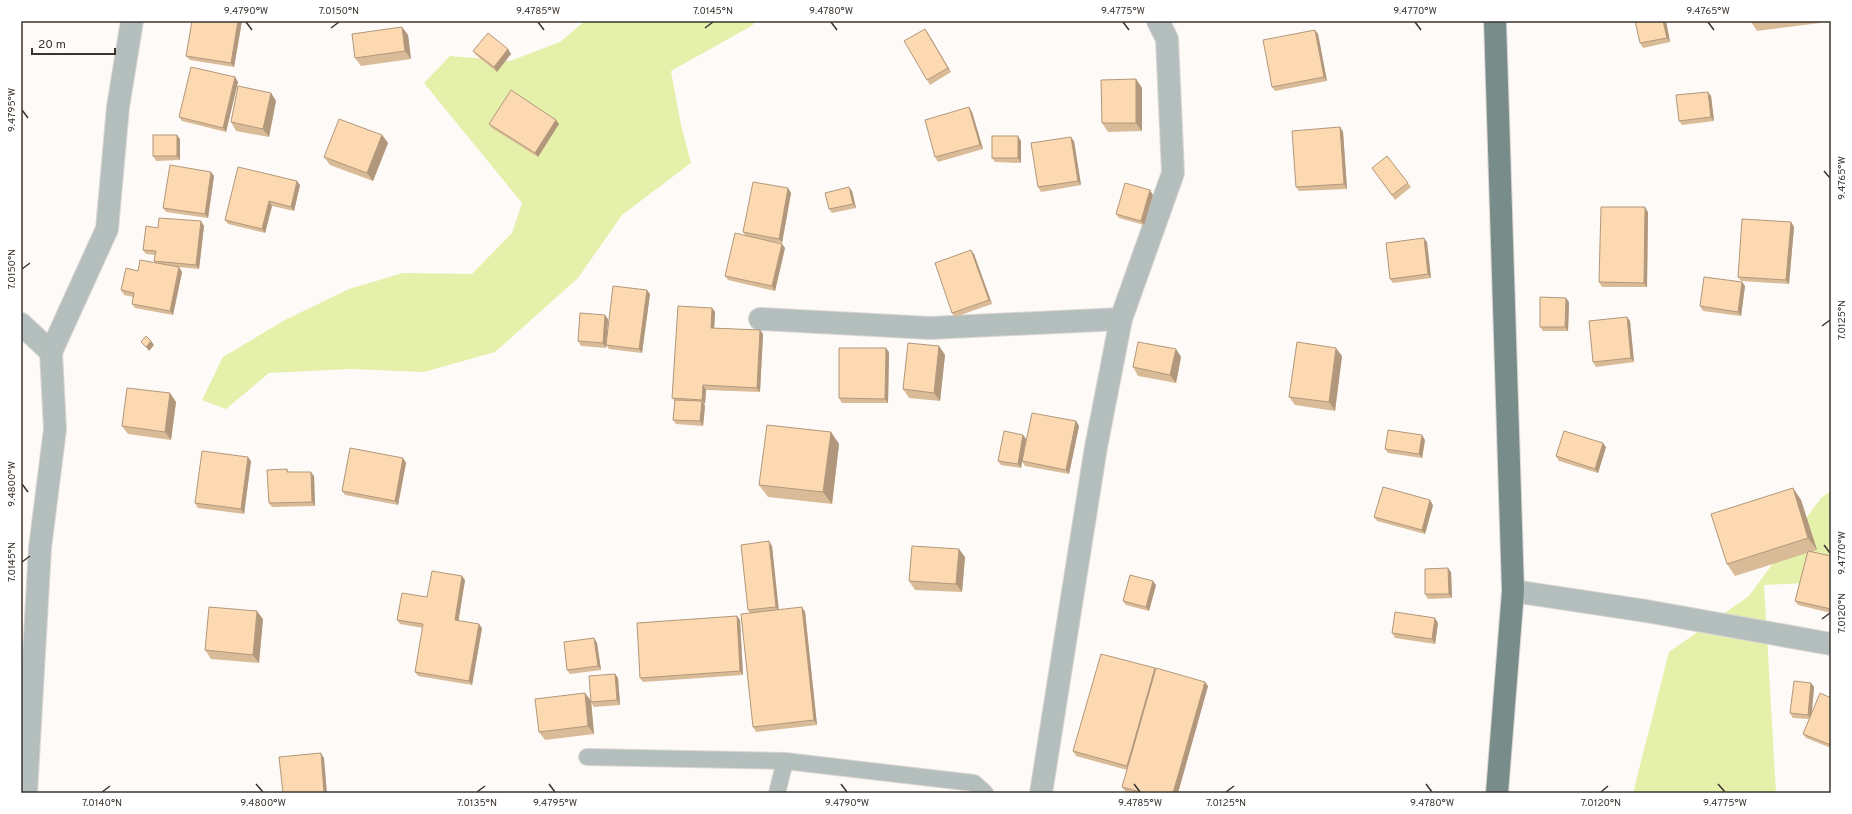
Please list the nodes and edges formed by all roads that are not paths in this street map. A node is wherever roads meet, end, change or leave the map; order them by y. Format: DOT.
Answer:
graph roads {
  1 [pos="132,21"];
  2 [pos="1158,21"];
  3 [pos="1495,21"];
  4 [pos="760,319"];
  5 [pos="1121,319"];
  6 [pos="21,324"];
  7 [pos="51,352"];
  8 [pos="1513,591"];
  9 [pos="1831,644"];
  10 [pos="587,757"];
  11 [pos="785,761"];
  12 [pos="26,793"];
  13 [pos="777,793"];
  14 [pos="985,793"];
  15 [pos="1041,793"];
  16 [pos="1497,793"];
  1 -- 7 [label="street"];
  2 -- 5 [label="street"];
  3 -- 8 [label="main road"];
  4 -- 5 [label="street"];
  5 -- 15 [label="street"];
  6 -- 7 [label="street"];
  7 -- 12 [label="street"];
  8 -- 9 [label="street"];
  8 -- 16 [label="main road"];
  10 -- 11 [label="lane"];
  11 -- 13 [label="lane"];
  11 -- 14 [label="lane"];
}
